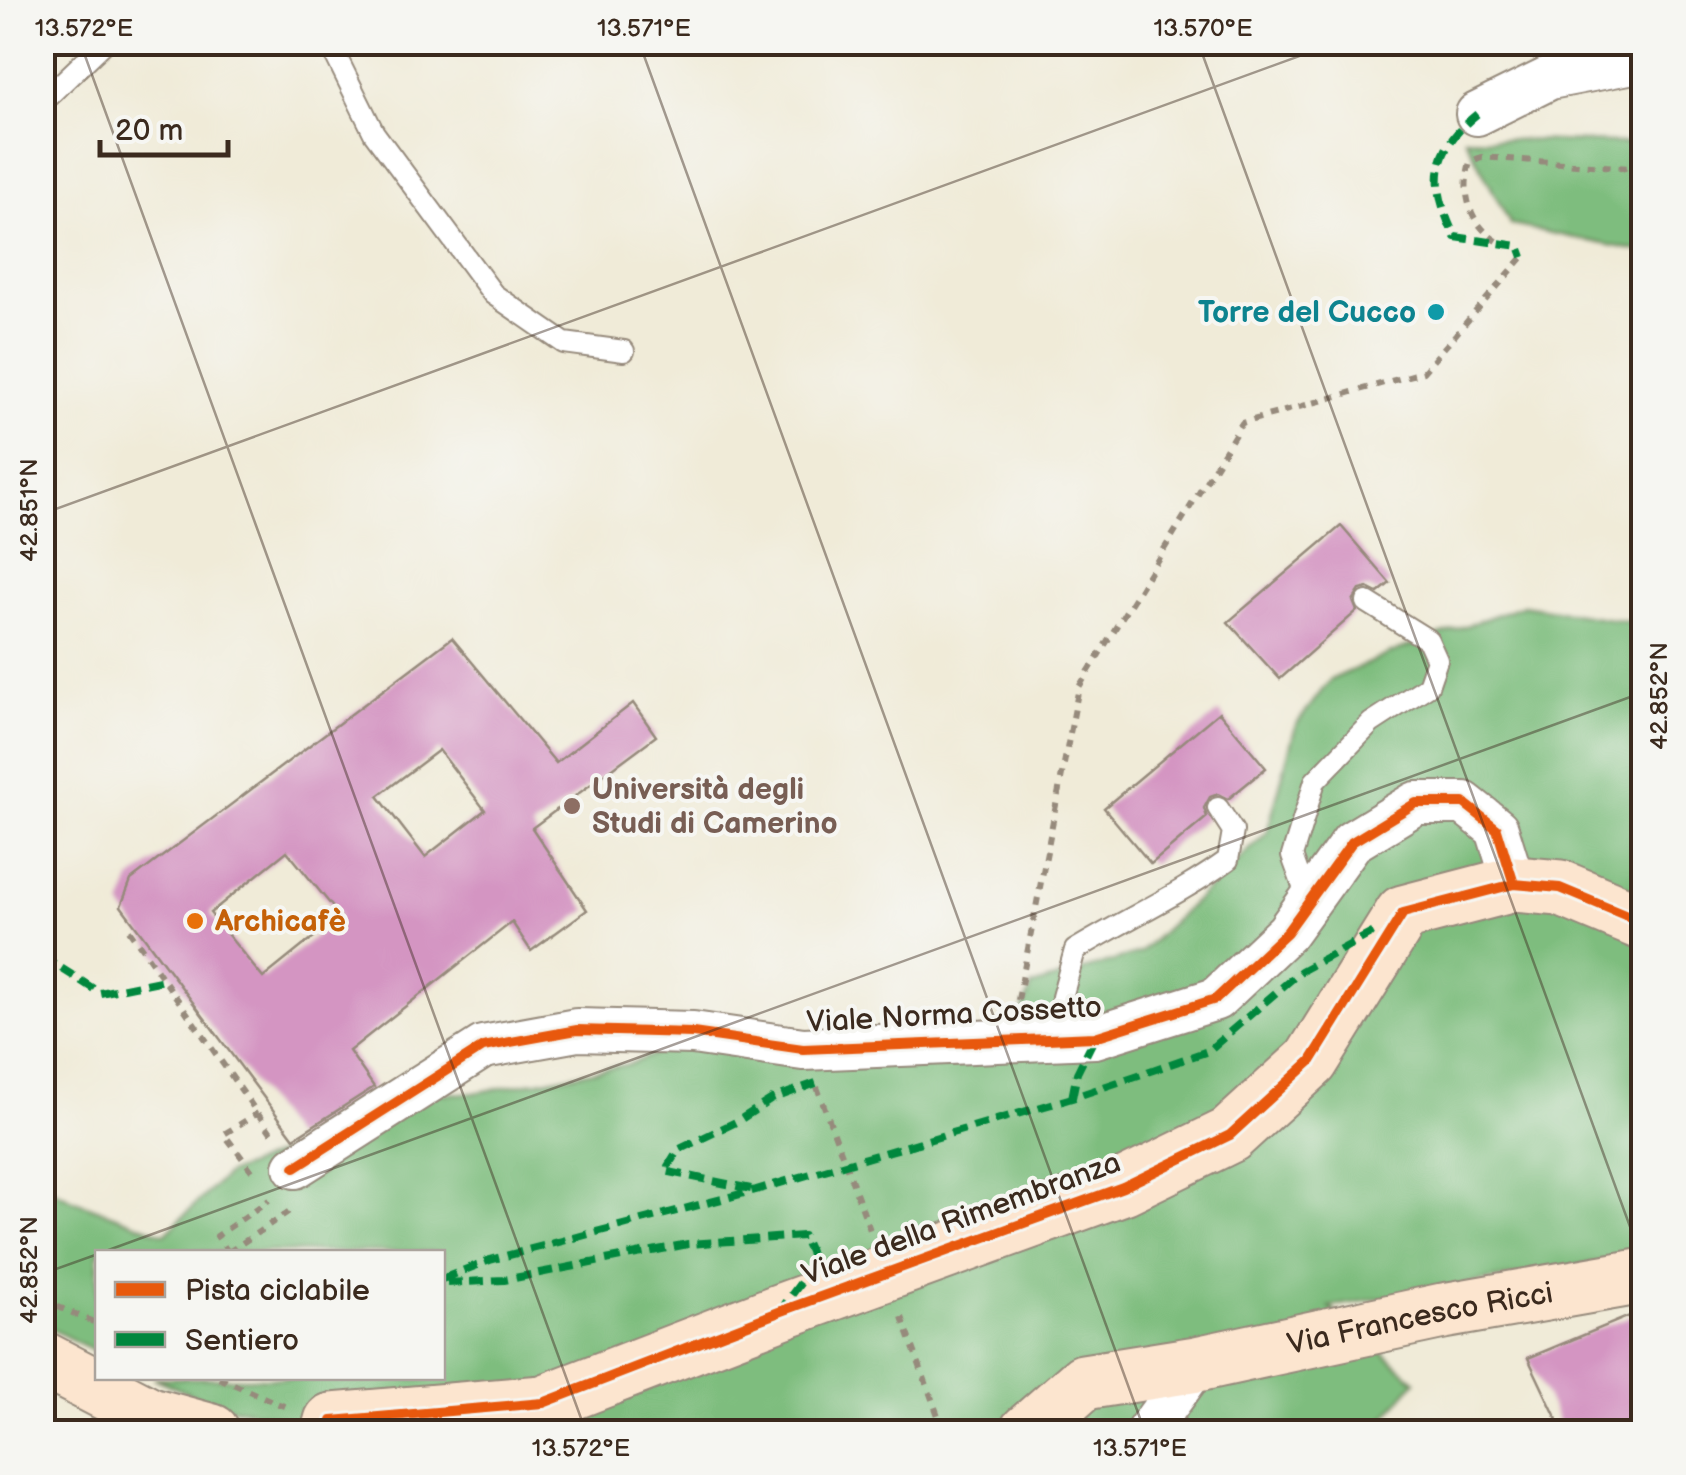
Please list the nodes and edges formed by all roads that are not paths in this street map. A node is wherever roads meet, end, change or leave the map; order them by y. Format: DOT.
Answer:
graph roads {
  1 [pos="106,42"];
  2 [pos="329,42"];
  3 [pos="1556,60"];
  4 [pos="1644,60"];
  5 [pos="42,102"];
  6 [pos="1477,114"];
  7 [pos="624,351"];
  8 [pos="1367,602"];
  9 [pos="1218,808"];
  10 [pos="1514,884"];
  11 [pos="1308,902"];
  12 [pos="1644,923"];
  13 [pos="1076,1038"];
  14 [pos="295,1166"];
  15 [pos="1644,1276"];
  16 [pos="42,1359"];
  17 [pos="1197,1364"];
  18 [pos="309,1426"];
  19 [pos="212,1432"];
  20 [pos="1027,1432"];
  21 [pos="1148,1432"];
  1 -- 5 [label="lane"];
  2 -- 7 [label="lane"];
  3 -- 4 [label="street"];
  3 -- 6 [label="street"];
  8 -- 11 [label="lane"];
  9 -- 13 [label="lane"];
  10 -- 11 [label="street, Viale Norma Cossetto"];
  10 -- 12 [label="street"];
  10 -- 18 [label="street, Viale della Rimembranza"];
  11 -- 13 [label="street, Viale Norma Cossetto"];
  13 -- 14 [label="street, Viale Norma Cossetto"];
  15 -- 17 [label="street, Via Francesco Ricci"];
  16 -- 19 [label="street"];
  17 -- 20 [label="street"];
  17 -- 21 [label="street"];
}
